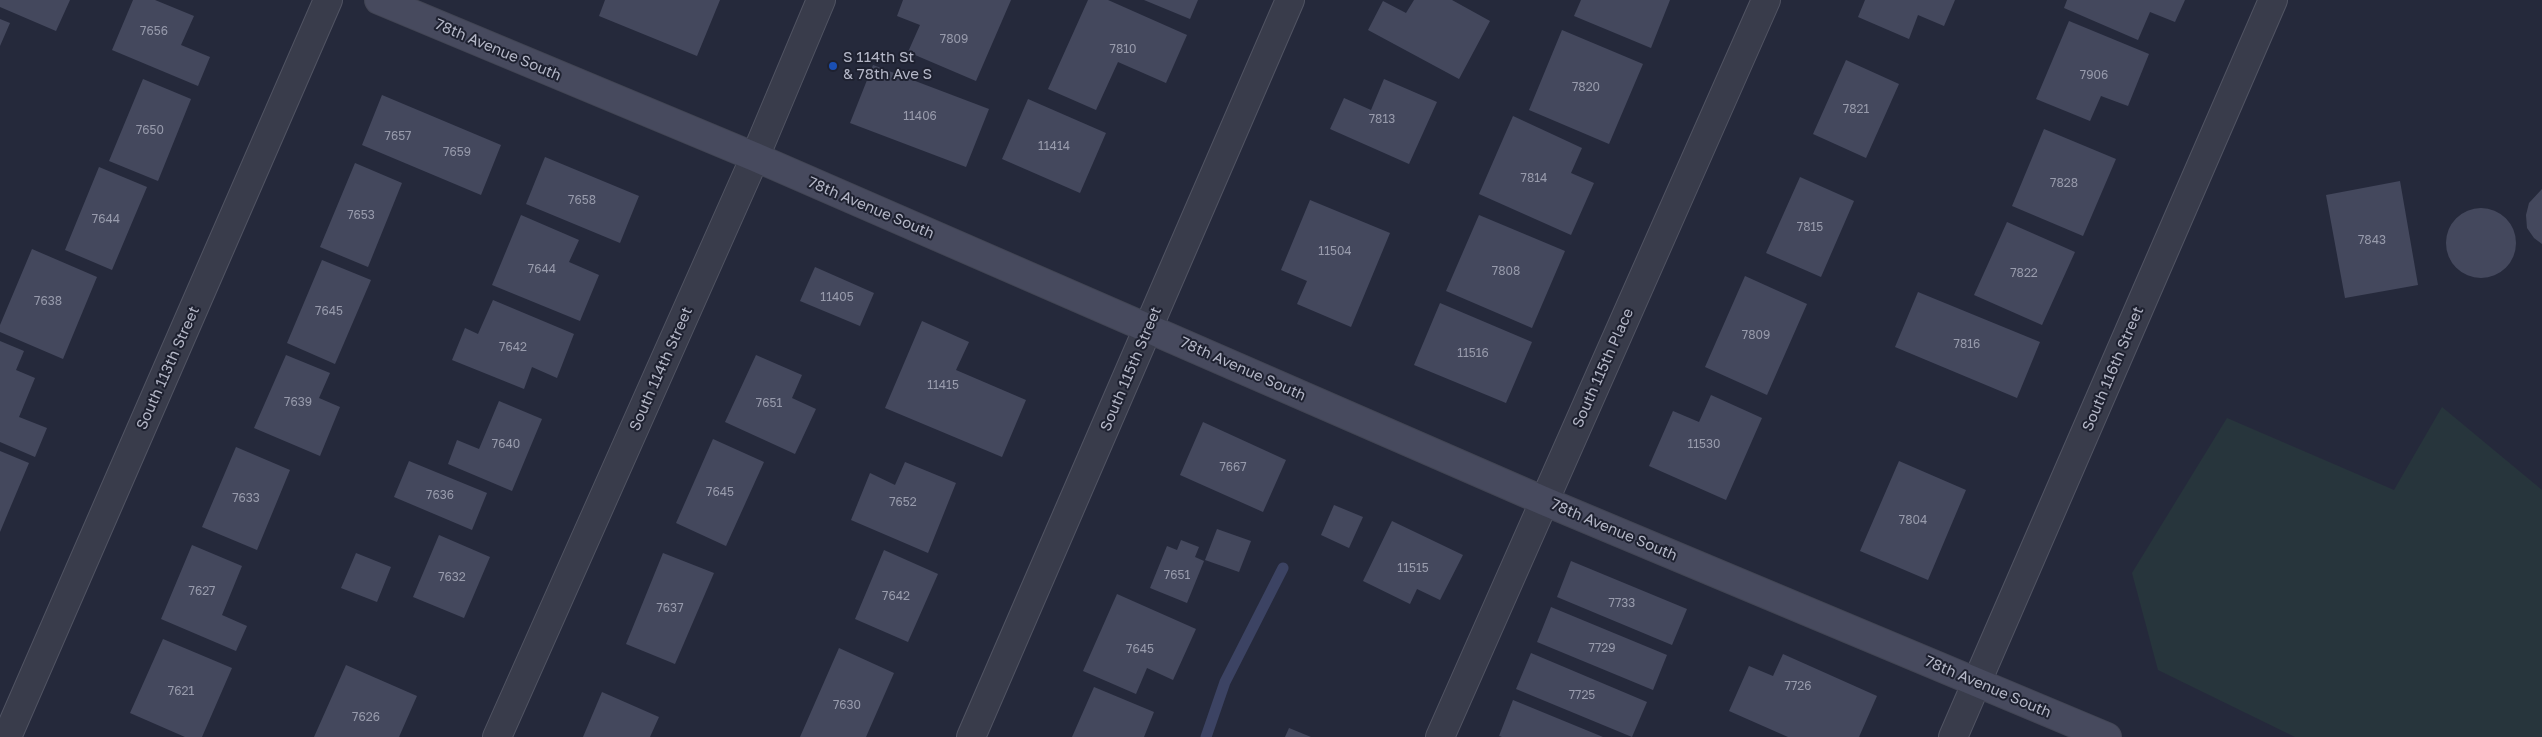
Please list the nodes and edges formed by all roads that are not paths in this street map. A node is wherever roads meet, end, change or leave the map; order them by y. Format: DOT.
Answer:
graph roads {
  1 [pos="328,0"];
  2 [pos="379,0"];
  3 [pos="821,0"];
  4 [pos="1290,0"];
  5 [pos="1766,0"];
  6 [pos="2272,0"];
  7 [pos="755,158"];
  8 [pos="1148,328"];
  9 [pos="1544,501"];
  10 [pos="1978,683"];
  11 [pos="7,737"];
  12 [pos="497,737"];
  13 [pos="971,737"];
  14 [pos="1440,737"];
  15 [pos="1953,737"];
  16 [pos="2107,737"];
  1 -- 11 [label="street, South 113th Street"];
  2 -- 7 [label="street, 78th Avenue South"];
  3 -- 7 [label="street, South 114th Street"];
  4 -- 8 [label="street, South 115th Street"];
  5 -- 9 [label="street, South 115th Place"];
  6 -- 10 [label="street, South 116th Street"];
  7 -- 8 [label="street, 78th Avenue South"];
  7 -- 12 [label="street, South 114th Street"];
  8 -- 9 [label="street, 78th Avenue South"];
  8 -- 13 [label="street, South 115th Street"];
  9 -- 10 [label="street, 78th Avenue South"];
  9 -- 14 [label="street, South 115th Place"];
  10 -- 15 [label="street, South 116th Street"];
  10 -- 16 [label="street, 78th Avenue South"];
}
